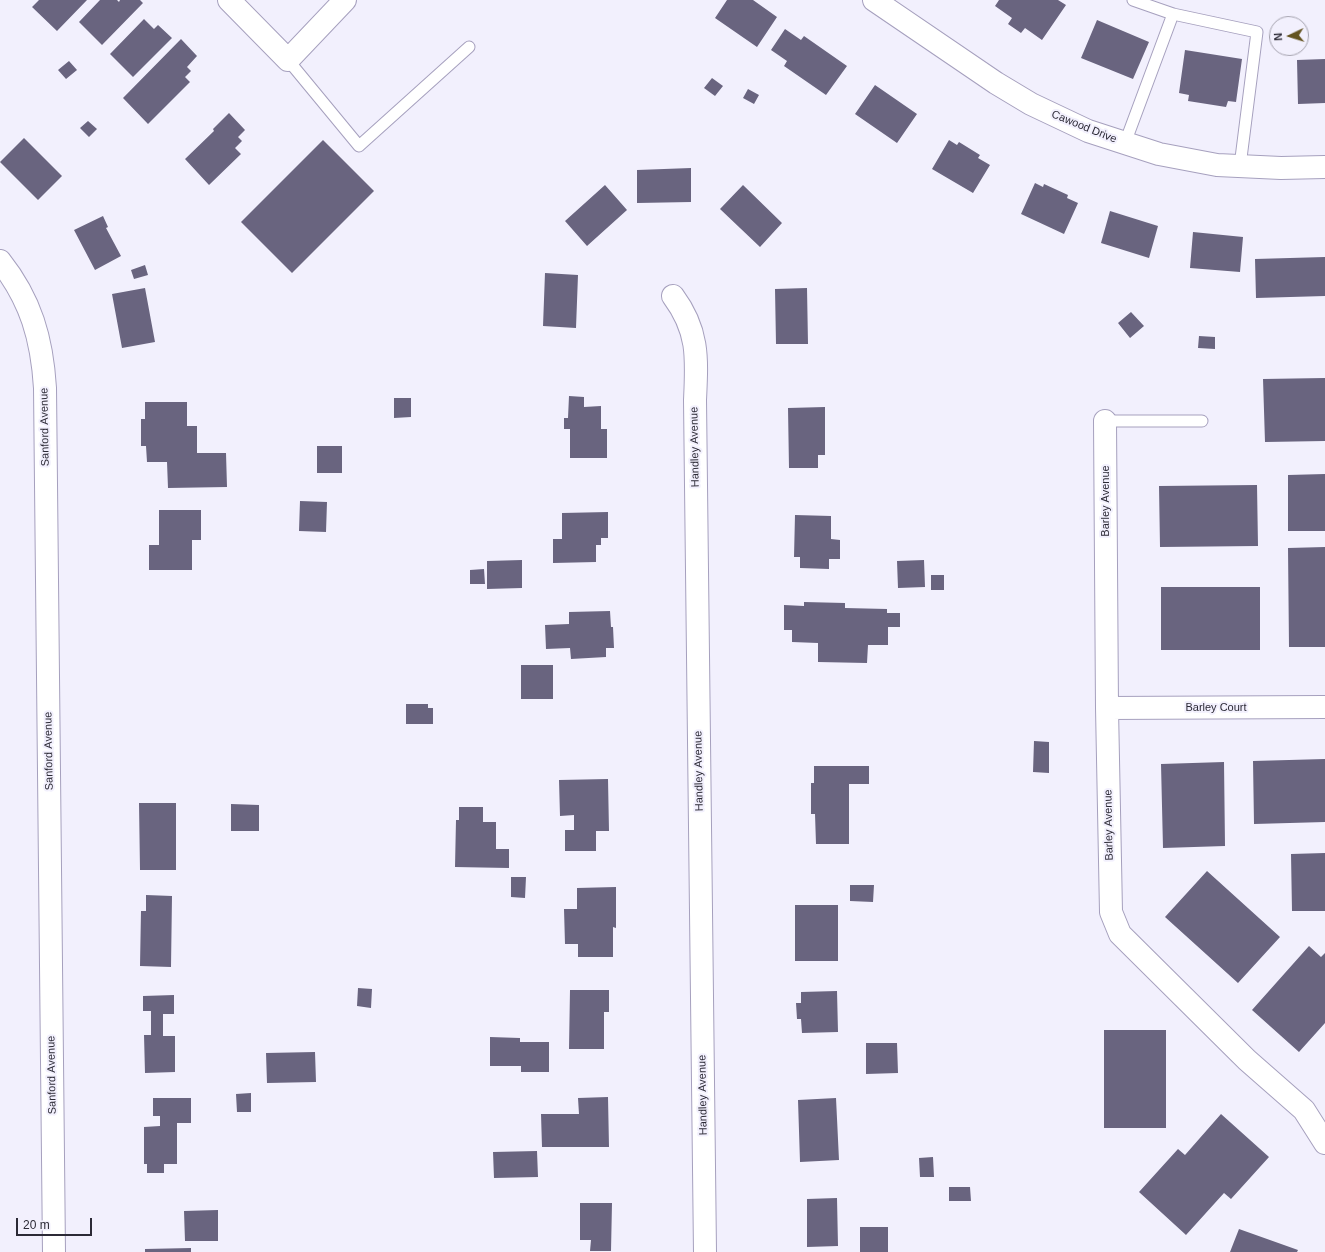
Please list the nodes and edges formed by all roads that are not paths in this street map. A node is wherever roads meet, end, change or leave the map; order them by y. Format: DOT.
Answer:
graph roads {
  1 [pos="229,0"];
  2 [pos="345,0"];
  3 [pos="874,0"];
  4 [pos="1133,0"];
  5 [pos="1173,14"];
  6 [pos="469,48"];
  7 [pos="288,60"];
  8 [pos="1124,143"];
  9 [pos="1240,166"];
  10 [pos="1325,167"];
  11 [pos="0,261"];
  12 [pos="673,296"];
  13 [pos="1105,421"];
  14 [pos="1202,421"];
  15 [pos="1107,708"];
  16 [pos="1325,708"];
  17 [pos="1325,1143"];
  18 [pos="54,1252"];
  19 [pos="705,1252"];
  1 -- 7 [label="street"];
  2 -- 7 [label="street"];
  3 -- 8 [label="street, Cawood Drive"];
  4 -- 5 [label="lane"];
  5 -- 8 [label="lane"];
  5 -- 9 [label="lane"];
  6 -- 7 [label="lane"];
  8 -- 9 [label="street, Cawood Drive"];
  9 -- 10 [label="street, Cawood Drive"];
  11 -- 18 [label="street, Sanford Avenue"];
  12 -- 19 [label="street, Handley Avenue"];
  13 -- 14 [label="lane"];
  13 -- 15 [label="street, Barley Avenue"];
  15 -- 16 [label="street, Barley Court"];
  15 -- 17 [label="street, Barley Avenue"];
}
